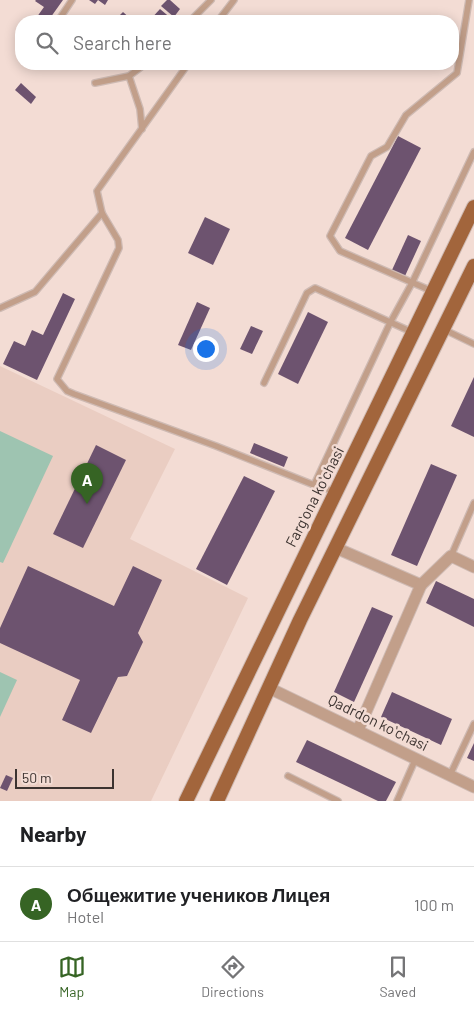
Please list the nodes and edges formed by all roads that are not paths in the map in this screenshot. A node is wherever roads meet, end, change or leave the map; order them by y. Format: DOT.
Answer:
graph roads {
  1 [pos="72,0"];
  2 [pos="211,0"];
  3 [pos="234,0"];
  4 [pos="469,0"];
  5 [pos="62,15"];
  6 [pos="196,15"];
  7 [pos="223,15"];
  8 [pos="459,56"];
  9 [pos="137,70"];
  10 [pos="184,70"];
  11 [pos="457,70"];
  12 [pos="129,76"];
  13 [pos="95,83"];
  14 [pos="142,129"];
  15 [pos="474,152"];
  16 [pos="474,207"];
  17 [pos="102,213"];
  18 [pos="474,266"];
  19 [pos="412,283"];
  20 [pos="434,292"];
  21 [pos="0,308"];
  22 [pos="390,323"];
  23 [pos="443,329"];
  24 [pos="414,333"];
  25 [pos="474,344"];
  26 [pos="264,383"];
  27 [pos="314,485"];
  28 [pos="336,492"];
  29 [pos="474,504"];
  30 [pos="336,548"];
  31 [pos="451,556"];
  32 [pos="474,566"];
  33 [pos="421,585"];
  34 [pos="269,688"];
  35 [pos="474,724"];
  36 [pos="358,730"];
  37 [pos="416,758"];
  38 [pos="450,775"];
  39 [pos="288,776"];
  40 [pos="474,786"];
  41 [pos="186,801"];
  42 [pos="217,801"];
  43 [pos="338,801"];
  44 [pos="397,801"];
  1 -- 5 [label="lane"];
  2 -- 6 [label="lane"];
  3 -- 7 [label="lane"];
  4 -- 8 [label="lane"];
  9 -- 12 [label="lane"];
  10 -- 14 [label="lane"];
  11 -- 19 [label="lane"];
  12 -- 13 [label="lane"];
  12 -- 14 [label="lane"];
  14 -- 17 [label="lane"];
  15 -- 19 [label="lane"];
  16 -- 20 [label="main road, Fargʻona koʻchasi"];
  17 -- 21 [label="lane"];
  17 -- 27 [label="lane"];
  18 -- 23 [label="main road"];
  19 -- 20 [label="lane"];
  19 -- 22 [label="lane"];
  20 -- 24 [label="main road, Fargʻona koʻchasi"];
  22 -- 24 [label="lane"];
  22 -- 26 [label="lane"];
  22 -- 27 [label="lane"];
  23 -- 25 [label="lane"];
  23 -- 30 [label="main road"];
  24 -- 28 [label="main road, Fargʻona koʻchasi"];
  27 -- 28 [label="lane"];
  28 -- 41 [label="main road, Fargʻona koʻchasi"];
  29 -- 31 [label="lane"];
  30 -- 33 [label="street"];
  30 -- 34 [label="main road"];
  31 -- 32 [label="street"];
  31 -- 33 [label="street"];
  33 -- 36 [label="street"];
  34 -- 36 [label="street, Qadrdon koʻchasi"];
  34 -- 42 [label="main road"];
  35 -- 38 [label="lane"];
  36 -- 37 [label="street, Qadrdon koʻchasi"];
  37 -- 38 [label="street, Qadrdon koʻchasi"];
  37 -- 44 [label="lane"];
  38 -- 40 [label="street, Qadrdon koʻchasi"];
  39 -- 43 [label="lane"];
}
